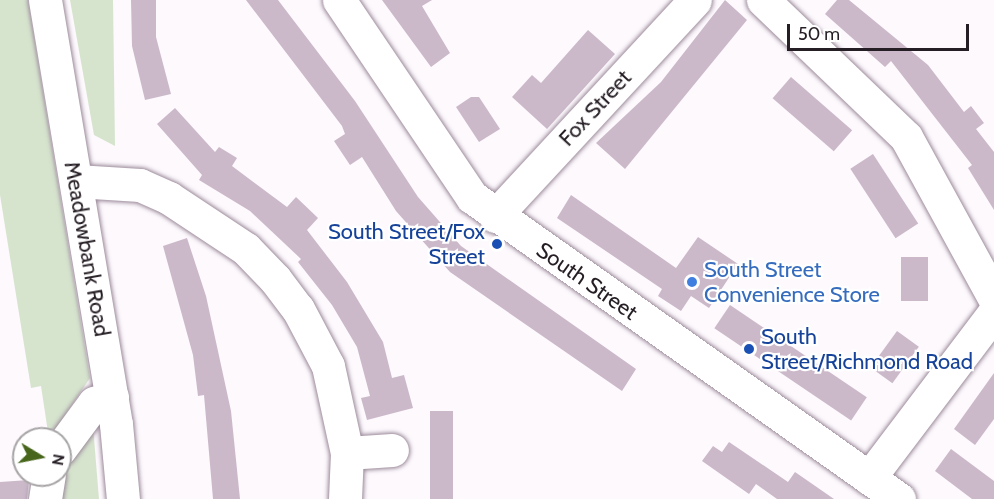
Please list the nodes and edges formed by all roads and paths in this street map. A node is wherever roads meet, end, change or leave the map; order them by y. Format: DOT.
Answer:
graph roads {
  1 [pos="45,0"];
  2 [pos="339,0"];
  3 [pos="695,0"];
  4 [pos="768,2"];
  5 [pos="76,181"];
  6 [pos="495,216"];
  7 [pos="994,298"];
  8 [pos="994,313"];
  9 [pos="112,397"];
  10 [pos="72,433"];
  11 [pos="392,450"];
  12 [pos="346,453"];
  13 [pos="869,478"];
  14 [pos="123,499"];
  15 [pos="345,499"];
  16 [pos="899,499"];
  1 -- 5 [label="street, Meadowbank Road"];
  2 -- 6 [label="street, South Street"];
  3 -- 6 [label="street, Fox Street"];
  4 -- 7 [label="street"];
  5 -- 9 [label="street, Meadowbank Road"];
  5 -- 12 [label="street"];
  6 -- 13 [label="street, South Street"];
  8 -- 13 [label="street"];
  9 -- 10 [label="street"];
  9 -- 14 [label="street, Meadowbank Road"];
  11 -- 12 [label="street"];
  12 -- 15 [label="street"];
  13 -- 16 [label="street, South Street"];
}
